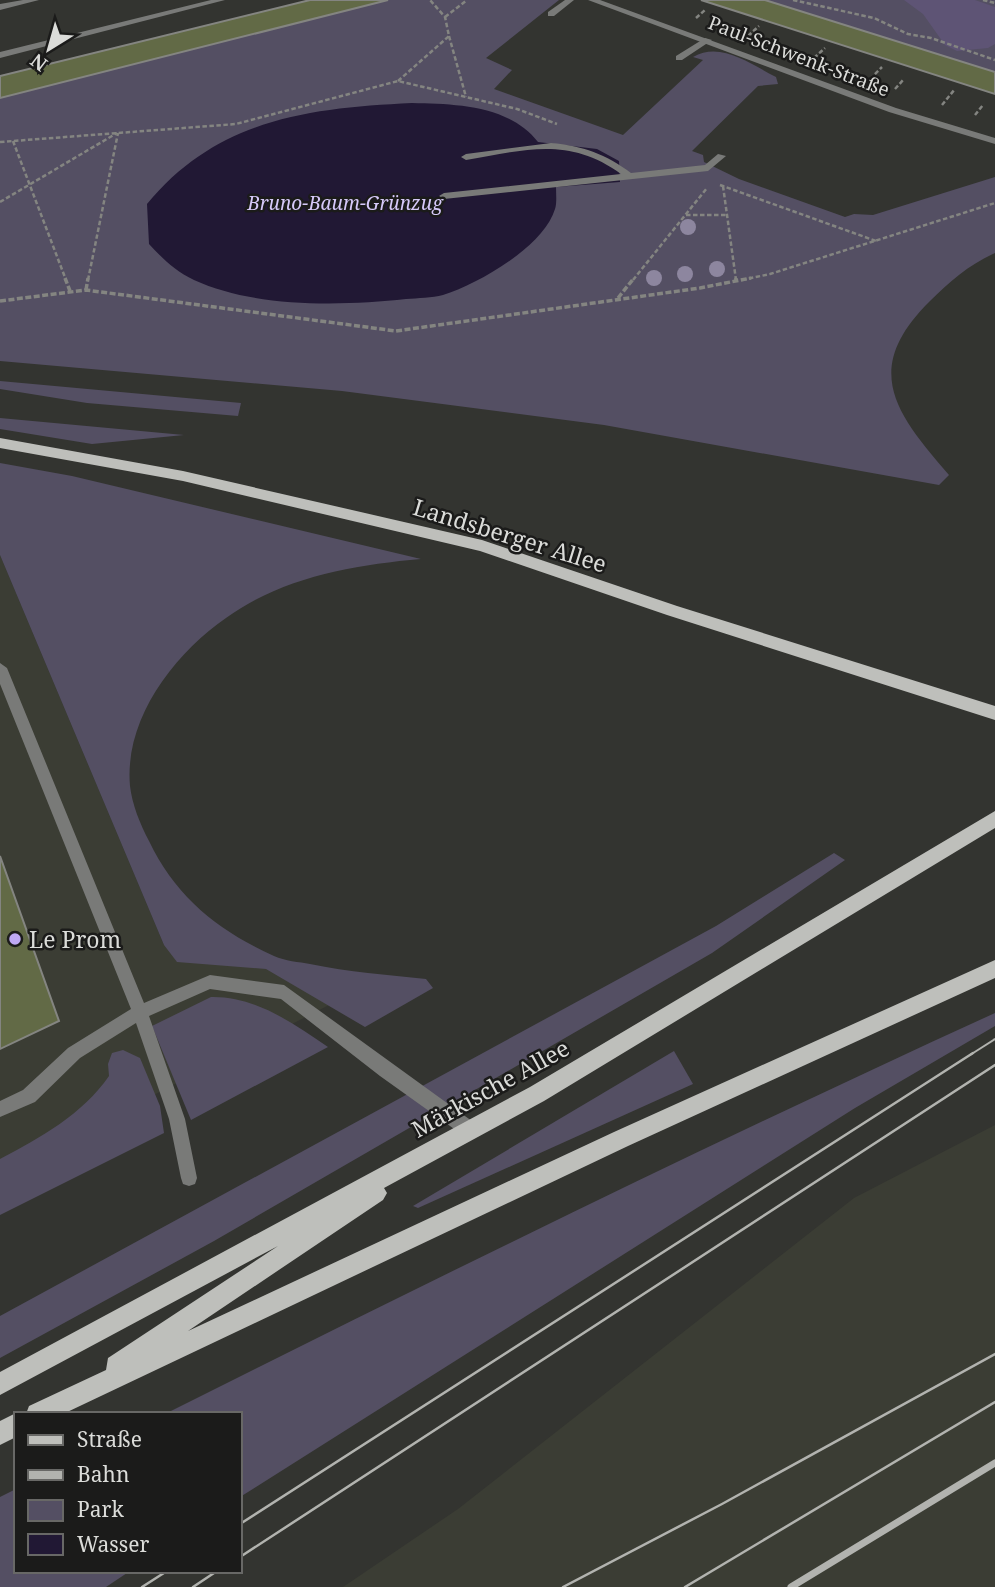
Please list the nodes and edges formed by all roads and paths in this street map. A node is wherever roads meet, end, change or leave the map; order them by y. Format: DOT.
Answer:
graph roads {
  1 [pos="35,0"];
  2 [pos="221,0"];
  3 [pos="430,0"];
  4 [pos="467,0"];
  5 [pos="570,0"];
  6 [pos="592,0"];
  7 [pos="793,0"];
  8 [pos="983,0"];
  9 [pos="995,4"];
  10 [pos="0,7"];
  11 [pos="551,14"];
  12 [pos="445,17"];
  13 [pos="449,36"];
  14 [pos="708,40"];
  15 [pos="0,55"];
  16 [pos="679,58"];
  17 [pos="995,60"];
  18 [pos="398,81"];
  19 [pos="467,97"];
  20 [pos="568,128"];
  21 [pos="118,132"];
  22 [pos="13,141"];
  23 [pos="995,141"];
  24 [pos="0,142"];
  25 [pos="721,156"];
  26 [pos="466,157"];
  27 [pos="629,176"];
  28 [pos="29,186"];
  29 [pos="723,186"];
  30 [pos="443,196"];
  31 [pos="0,202"];
  32 [pos="995,203"];
  33 [pos="685,215"];
  34 [pos="727,215"];
  35 [pos="877,241"];
  36 [pos="736,281"];
  37 [pos="86,290"];
  38 [pos="70,291"];
  39 [pos="617,299"];
  40 [pos="0,301"];
  41 [pos="0,443"];
  42 [pos="0,668"];
  43 [pos="995,713"];
  44 [pos="995,818"];
  45 [pos="995,969"];
  46 [pos="140,1012"];
  47 [pos="0,1109"];
  48 [pos="470,1130"];
  49 [pos="189,1178"];
  50 [pos="0,1384"];
  51 [pos="67,1398"];
  52 [pos="41,1412"];
  1 -- 10 [label="street"];
  2 -- 15 [label="street"];
  3 -- 12 [label="path"];
  4 -- 12 [label="path"];
  5 -- 11 [label="street"];
  6 -- 14 [label="street, Paul-Schwenk-Straße"];
  7 -- 17 [label="path"];
  8 -- 9 [label="path"];
  12 -- 13 [label="path"];
  13 -- 18 [label="path"];
  13 -- 19 [label="path"];
  14 -- 16 [label="street"];
  14 -- 23 [label="street, Paul-Schwenk-Straße"];
  18 -- 19 [label="path"];
  18 -- 21 [label="path"];
  19 -- 20 [label="path"];
  21 -- 22 [label="path"];
  21 -- 28 [label="path"];
  21 -- 37 [label="path"];
  22 -- 24 [label="path"];
  22 -- 28 [label="path"];
  25 -- 27 [label="street"];
  26 -- 27 [label="street"];
  27 -- 30 [label="street"];
  28 -- 31 [label="path"];
  28 -- 38 [label="path"];
  29 -- 33 [label="path"];
  29 -- 34 [label="path"];
  29 -- 35 [label="path"];
  32 -- 35 [label="path"];
  33 -- 34 [label="path"];
  33 -- 39 [label="path"];
  34 -- 36 [label="path"];
  35 -- 36 [label="path"];
  36 -- 39 [label="path"];
  37 -- 38 [label="path"];
  37 -- 39 [label="path"];
  38 -- 40 [label="path"];
  41 -- 43 [label="main road, Landsberger Allee"];
  42 -- 46 [label="street"];
  44 -- 48 [label="main road, Märkische Allee"];
  45 -- 51 [label="main road"];
  46 -- 47 [label="street"];
  46 -- 48 [label="street"];
  46 -- 49 [label="street"];
  48 -- 50 [label="main road, Märkische Allee"];
  48 -- 51 [label="main road"];
  51 -- 52 [label="main road"];
}
